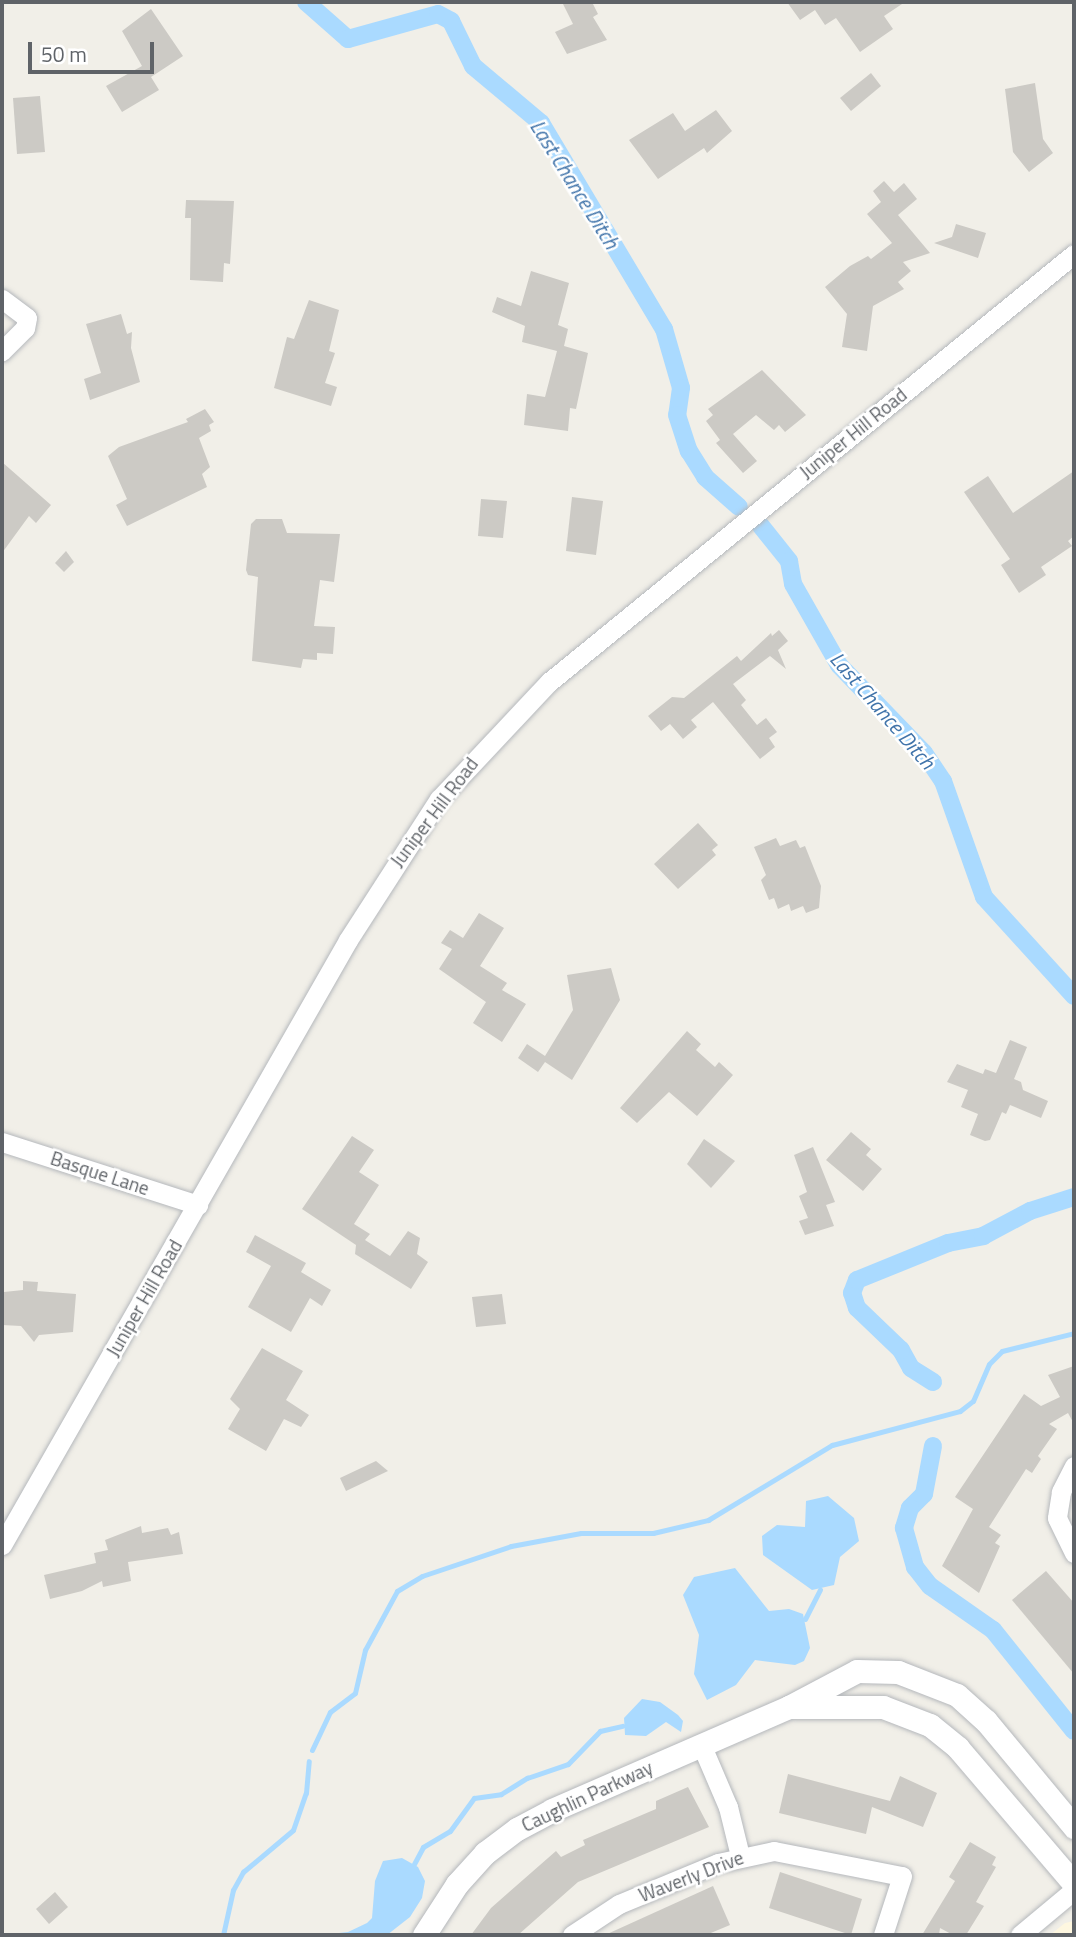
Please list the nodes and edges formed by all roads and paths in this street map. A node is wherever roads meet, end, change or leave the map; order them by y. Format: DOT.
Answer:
graph roads {
  1 [pos="1074,254"];
  2 [pos="2,299"];
  3 [pos="2,351"];
  4 [pos="2,1142"];
  5 [pos="198,1205"];
  6 [pos="1074,1466"];
  7 [pos="2,1545"];
  8 [pos="1074,1553"];
  9 [pos="789,1707"];
  10 [pos="701,1744"];
  11 [pos="1074,1827"];
  12 [pos="740,1856"];
  13 [pos="1074,1884"];
  14 [pos="1074,1890"];
  15 [pos="424,1935"];
  16 [pos="572,1935"];
  17 [pos="883,1935"];
  18 [pos="1020,1935"];
  1 -- 5 [label="street, Juniper Hill Road"];
  2 -- 3 [label="street"];
  4 -- 5 [label="street, Basque Lane"];
  5 -- 7 [label="street, Juniper Hill Road"];
  6 -- 8 [label="street"];
  9 -- 10 [label="street, Caughlin Parkway"];
  9 -- 11 [label="street, Caughlin Parkway"];
  9 -- 13 [label="street, Caughlin Parkway"];
  10 -- 12 [label="street"];
  10 -- 15 [label="street, Caughlin Parkway"];
  12 -- 16 [label="street, Waverly Drive"];
  12 -- 17 [label="street, Waverly Drive"];
  14 -- 18 [label="street"];
}
